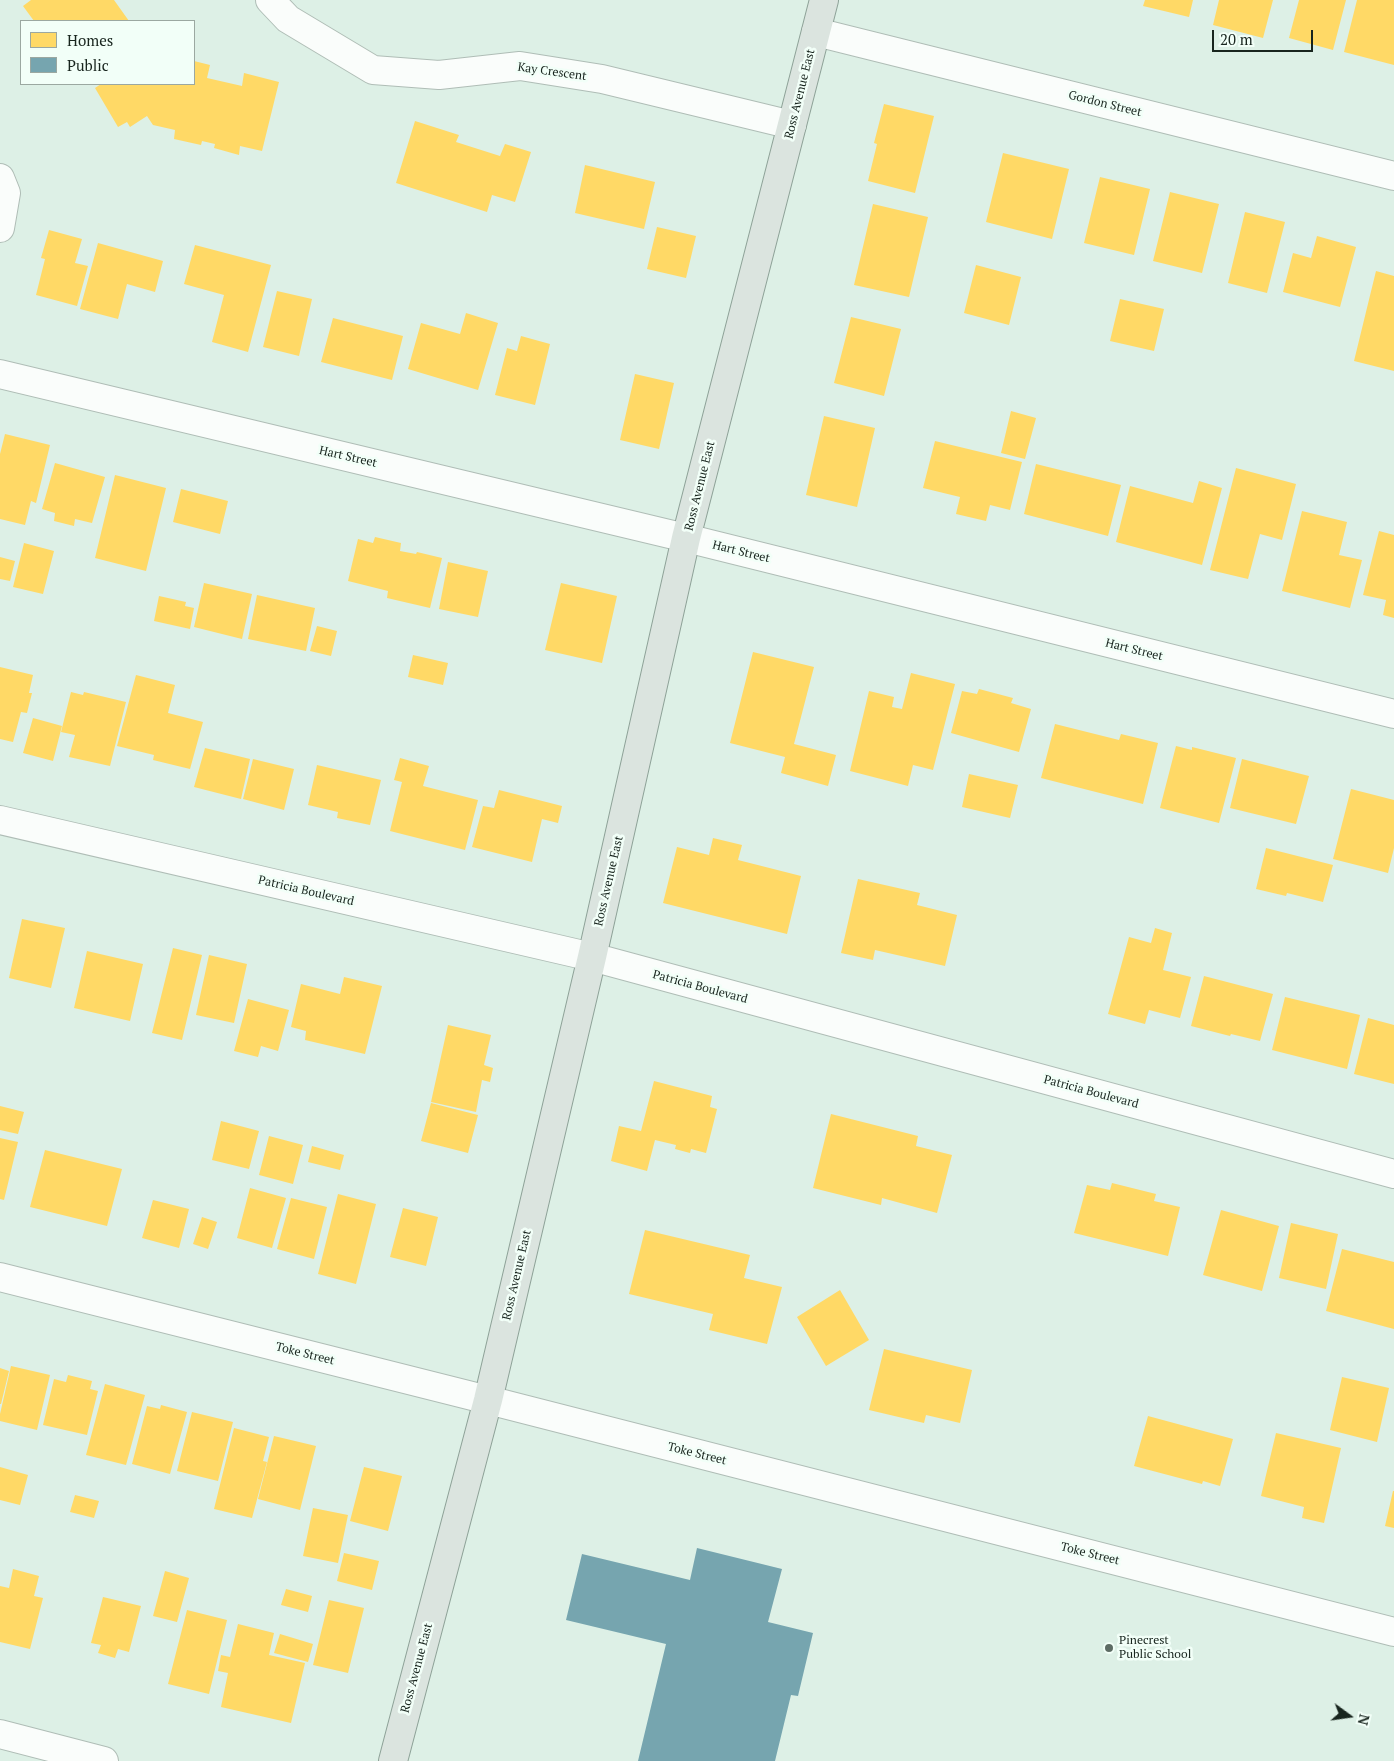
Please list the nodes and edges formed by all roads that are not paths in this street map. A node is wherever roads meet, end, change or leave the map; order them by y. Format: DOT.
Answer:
graph roads {
  1 [pos="270,0"];
  2 [pos="824,0"];
  3 [pos="816,32"];
  4 [pos="792,125"];
  5 [pos="1394,176"];
  6 [pos="0,178"];
  7 [pos="0,228"];
  8 [pos="0,374"];
  9 [pos="686,538"];
  10 [pos="1394,714"];
  11 [pos="0,820"];
  12 [pos="592,957"];
  13 [pos="1394,1174"];
  14 [pos="0,1277"];
  15 [pos="488,1400"];
  16 [pos="1394,1632"];
  17 [pos="0,1734"];
  18 [pos="104,1761"];
  19 [pos="393,1761"];
  1 -- 4 [label="street, Kay Crescent"];
  2 -- 3 [label="main road, Ross Avenue East"];
  3 -- 4 [label="main road, Ross Avenue East"];
  3 -- 5 [label="street, Gordon Street"];
  4 -- 9 [label="main road, Ross Avenue East"];
  6 -- 7 [label="street"];
  8 -- 9 [label="street, Hart Street"];
  9 -- 10 [label="street, Hart Street"];
  9 -- 12 [label="main road, Ross Avenue East"];
  11 -- 12 [label="street, Patricia Boulevard"];
  12 -- 13 [label="street, Patricia Boulevard"];
  12 -- 15 [label="main road, Ross Avenue East"];
  14 -- 15 [label="street, Toke Street"];
  15 -- 16 [label="street, Toke Street"];
  15 -- 19 [label="main road, Ross Avenue East"];
  17 -- 18 [label="street"];
}
